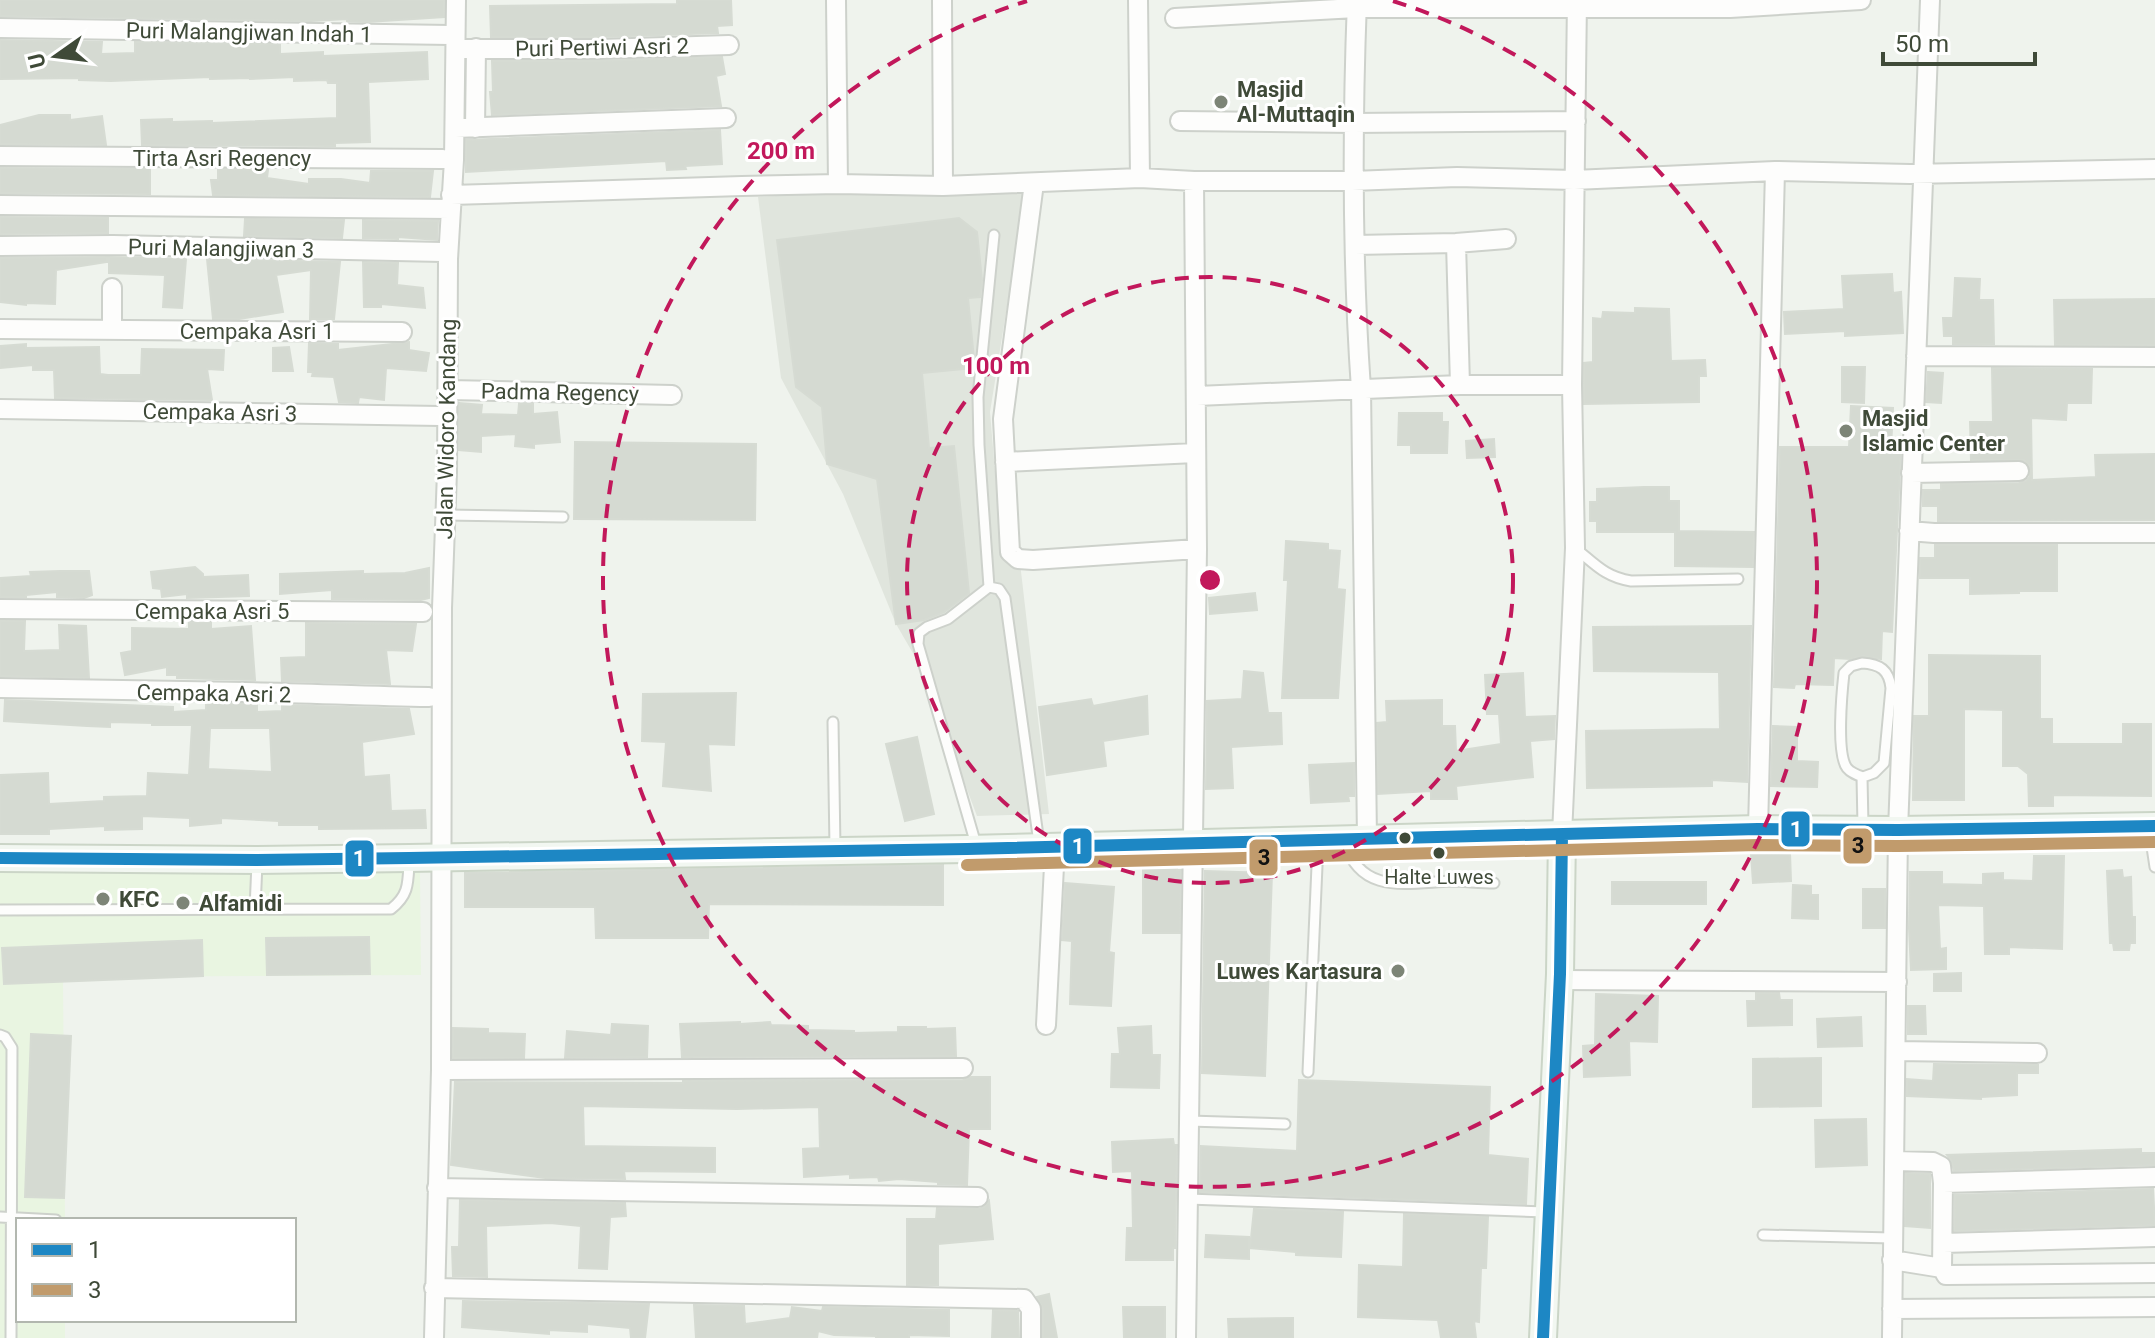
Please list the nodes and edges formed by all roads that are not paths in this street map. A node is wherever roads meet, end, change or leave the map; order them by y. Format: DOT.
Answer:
graph roads {
  1 [pos="456,0"];
  2 [pos="836,0"];
  3 [pos="942,0"];
  4 [pos="1138,0"];
  5 [pos="1861,0"];
  6 [pos="1930,0"];
  7 [pos="1356,4"];
  8 [pos="1577,5"];
  9 [pos="1175,18"];
  10 [pos="0,28"];
  11 [pos="453,42"];
  12 [pos="729,45"];
  13 [pos="476,48"];
  14 [pos="726,118"];
  15 [pos="1180,121"];
  16 [pos="1576,121"];
  17 [pos="1353,123"];
  18 [pos="455,128"];
  19 [pos="475,128"];
  20 [pos="0,156"];
  21 [pos="443,159"];
  22 [pos="2155,169"];
  23 [pos="1775,171"];
  24 [pos="1924,173"];
  25 [pos="1140,178"];
  26 [pos="1574,180"];
  27 [pos="1194,181"];
  28 [pos="1352,181"];
  29 [pos="1034,183"];
  30 [pos="838,184"];
  31 [pos="943,186"];
  32 [pos="451,202"];
  33 [pos="0,205"];
  34 [pos="994,235"];
  35 [pos="1506,239"];
  36 [pos="1456,243"];
  37 [pos="1355,245"];
  38 [pos="0,246"];
  39 [pos="442,252"];
  40 [pos="112,288"];
  41 [pos="0,329"];
  42 [pos="112,330"];
  43 [pos="402,332"];
  44 [pos="1916,356"];
  45 [pos="2155,357"];
  46 [pos="1460,385"];
  47 [pos="1572,385"];
  48 [pos="1361,389"];
  49 [pos="449,390"];
  50 [pos="672,395"];
  51 [pos="1197,396"];
  52 [pos="0,409"];
  53 [pos="440,416"];
  54 [pos="1195,453"];
  55 [pos="1005,462"];
  56 [pos="2019,471"];
  57 [pos="1911,473"];
  58 [pos="445,515"];
  59 [pos="563,517"];
  60 [pos="1909,531"];
  61 [pos="2155,533"];
  62 [pos="1575,548"];
  63 [pos="1197,549"];
  64 [pos="1738,579"];
  65 [pos="989,587"];
  66 [pos="0,609"];
  67 [pos="423,612"];
  68 [pos="0,688"];
  69 [pos="429,697"];
  70 [pos="833,722"];
  71 [pos="1862,777"];
  72 [pos="2152,826"];
  73 [pos="1758,829"];
  74 [pos="1863,829"];
  75 [pos="1898,830"];
  76 [pos="1562,835"];
  77 [pos="1356,838"];
  78 [pos="1318,840"];
  79 [pos="1194,843"];
  80 [pos="1047,846"];
  81 [pos="964,849"];
  82 [pos="835,851"];
  83 [pos="443,857"];
  84 [pos="0,858"];
  85 [pos="409,858"];
  86 [pos="257,860"];
  87 [pos="2155,867"];
  88 [pos="1494,883"];
  89 [pos="255,909"];
  90 [pos="0,910"];
  91 [pos="1559,980"];
  92 [pos="1897,982"];
  93 [pos="1046,1025"];
  94 [pos="0,1035"];
  95 [pos="1896,1051"];
  96 [pos="2037,1053"];
  97 [pos="963,1068"];
  98 [pos="441,1070"];
  99 [pos="1308,1072"];
  100 [pos="1189,1121"];
  101 [pos="1285,1124"];
  102 [pos="1895,1161"];
  103 [pos="2155,1177"];
  104 [pos="1943,1183"];
  105 [pos="437,1188"];
  106 [pos="978,1197"];
  107 [pos="1188,1199"];
  108 [pos="1549,1213"];
  109 [pos="0,1217"];
  110 [pos="12,1218"];
  111 [pos="16,1218"];
  112 [pos="1763,1235"];
  113 [pos="2155,1237"];
  114 [pos="1892,1238"];
  115 [pos="1943,1243"];
  116 [pos="1892,1260"];
  117 [pos="1942,1268"];
  118 [pos="2155,1273"];
  119 [pos="434,1288"];
  120 [pos="2155,1307"];
  121 [pos="1892,1309"];
  122 [pos="11,1338"];
  123 [pos="434,1338"];
  124 [pos="1031,1338"];
  125 [pos="1186,1338"];
  126 [pos="1543,1338"];
  127 [pos="1892,1338"];
  1 -- 11 [label="street, Jalan Widoro Kandang"];
  2 -- 30 [label="street"];
  3 -- 31 [label="street"];
  4 -- 25 [label="street"];
  5 -- 8 [label="street"];
  6 -- 24 [label="street"];
  7 -- 8 [label="street"];
  7 -- 9 [label="street"];
  7 -- 17 [label="street"];
  8 -- 16 [label="street"];
  10 -- 11 [label="street, Puri Malangjiwan Indah 1"];
  11 -- 13 [label="street, Puri Pertiwi Asri 2"];
  11 -- 18 [label="street, Jalan Widoro Kandang"];
  12 -- 13 [label="street, Puri Pertiwi Asri 2"];
  13 -- 19 [label="street"];
  14 -- 19 [label="street"];
  15 -- 17 [label="street"];
  16 -- 17 [label="street"];
  16 -- 26 [label="street"];
  17 -- 28 [label="street"];
  18 -- 19 [label="street"];
  18 -- 32 [label="street, Jalan Widoro Kandang"];
  20 -- 21 [label="street, Tirta Asri Regency"];
  22 -- 24 [label="street"];
  23 -- 24 [label="street"];
  23 -- 26 [label="street"];
  23 -- 73 [label="street"];
  24 -- 44 [label="street"];
  25 -- 27 [label="street"];
  25 -- 29 [label="street"];
  26 -- 28 [label="street"];
  26 -- 47 [label="street"];
  27 -- 28 [label="street"];
  27 -- 51 [label="street"];
  28 -- 37 [label="street"];
  29 -- 31 [label="street"];
  29 -- 55 [label="street"];
  30 -- 31 [label="street"];
  30 -- 32 [label="street"];
  32 -- 33 [label="street"];
  32 -- 49 [label="street, Jalan Widoro Kandang"];
  34 -- 65 [label="lane"];
  35 -- 36 [label="street"];
  36 -- 37 [label="street"];
  36 -- 46 [label="street"];
  37 -- 48 [label="street"];
  38 -- 39 [label="street, Puri Malangjiwan 3"];
  40 -- 42 [label="street"];
  41 -- 42 [label="street, Cempaka Asri 1"];
  42 -- 43 [label="street, Cempaka Asri 1"];
  44 -- 45 [label="street"];
  44 -- 57 [label="street"];
  46 -- 47 [label="street"];
  46 -- 48 [label="street"];
  47 -- 62 [label="street"];
  48 -- 51 [label="street"];
  48 -- 77 [label="street"];
  49 -- 50 [label="street, Padma Regency"];
  49 -- 58 [label="street, Jalan Widoro Kandang"];
  51 -- 54 [label="street"];
  52 -- 53 [label="street, Cempaka Asri 3"];
  54 -- 55 [label="street"];
  54 -- 63 [label="street"];
  55 -- 63 [label="street"];
  56 -- 57 [label="street"];
  57 -- 60 [label="street"];
  58 -- 59 [label="lane"];
  58 -- 83 [label="street, Jalan Widoro Kandang"];
  60 -- 61 [label="street"];
  60 -- 75 [label="street"];
  62 -- 64 [label="lane"];
  62 -- 76 [label="street"];
  63 -- 79 [label="street"];
  65 -- 80 [label="lane"];
  65 -- 81 [label="lane"];
  66 -- 67 [label="street, Cempaka Asri 5"];
  68 -- 69 [label="street, Cempaka Asri 2"];
  70 -- 82 [label="lane"];
  71 -- 71 [label="lane"];
  71 -- 74 [label="lane"];
  72 -- 75 [label="main road"];
  72 -- 87 [label="lane"];
  73 -- 74 [label="main road"];
  73 -- 76 [label="main road"];
  74 -- 75 [label="main road"];
  75 -- 92 [label="street"];
  76 -- 77 [label="main road"];
  76 -- 91 [label="main road"];
  77 -- 78 [label="main road"];
  77 -- 88 [label="lane"];
  78 -- 79 [label="main road"];
  78 -- 99 [label="lane"];
  79 -- 80 [label="main road"];
  79 -- 100 [label="street"];
  80 -- 81 [label="main road"];
  80 -- 93 [label="street"];
  81 -- 82 [label="main road"];
  82 -- 83 [label="main road"];
  83 -- 85 [label="main road"];
  83 -- 98 [label="street, Jalan Widoro Kandang"];
  84 -- 86 [label="main road"];
  85 -- 86 [label="main road"];
  85 -- 89 [label="lane"];
  86 -- 89 [label="lane"];
  89 -- 90 [label="lane"];
  91 -- 92 [label="street"];
  91 -- 108 [label="main road"];
  92 -- 95 [label="street"];
  94 -- 110 [label="lane"];
  95 -- 96 [label="street"];
  95 -- 102 [label="street"];
  97 -- 98 [label="street"];
  98 -- 105 [label="street, Jalan Widoro Kandang"];
  100 -- 101 [label="lane"];
  100 -- 107 [label="street"];
  102 -- 104 [label="street"];
  102 -- 114 [label="street"];
  103 -- 104 [label="street"];
  104 -- 115 [label="street"];
  105 -- 106 [label="street"];
  105 -- 119 [label="street, Jalan Widoro Kandang"];
  107 -- 108 [label="lane"];
  107 -- 125 [label="street"];
  108 -- 126 [label="main road"];
  109 -- 110 [label="lane"];
  110 -- 111 [label="lane"];
  110 -- 122 [label="lane"];
  112 -- 114 [label="lane"];
  113 -- 115 [label="street"];
  114 -- 116 [label="street"];
  115 -- 117 [label="street"];
  116 -- 117 [label="street"];
  116 -- 121 [label="street"];
  117 -- 118 [label="street"];
  119 -- 123 [label="street, Jalan Widoro Kandang"];
  119 -- 124 [label="street"];
  120 -- 121 [label="street"];
  121 -- 127 [label="street"];
}
